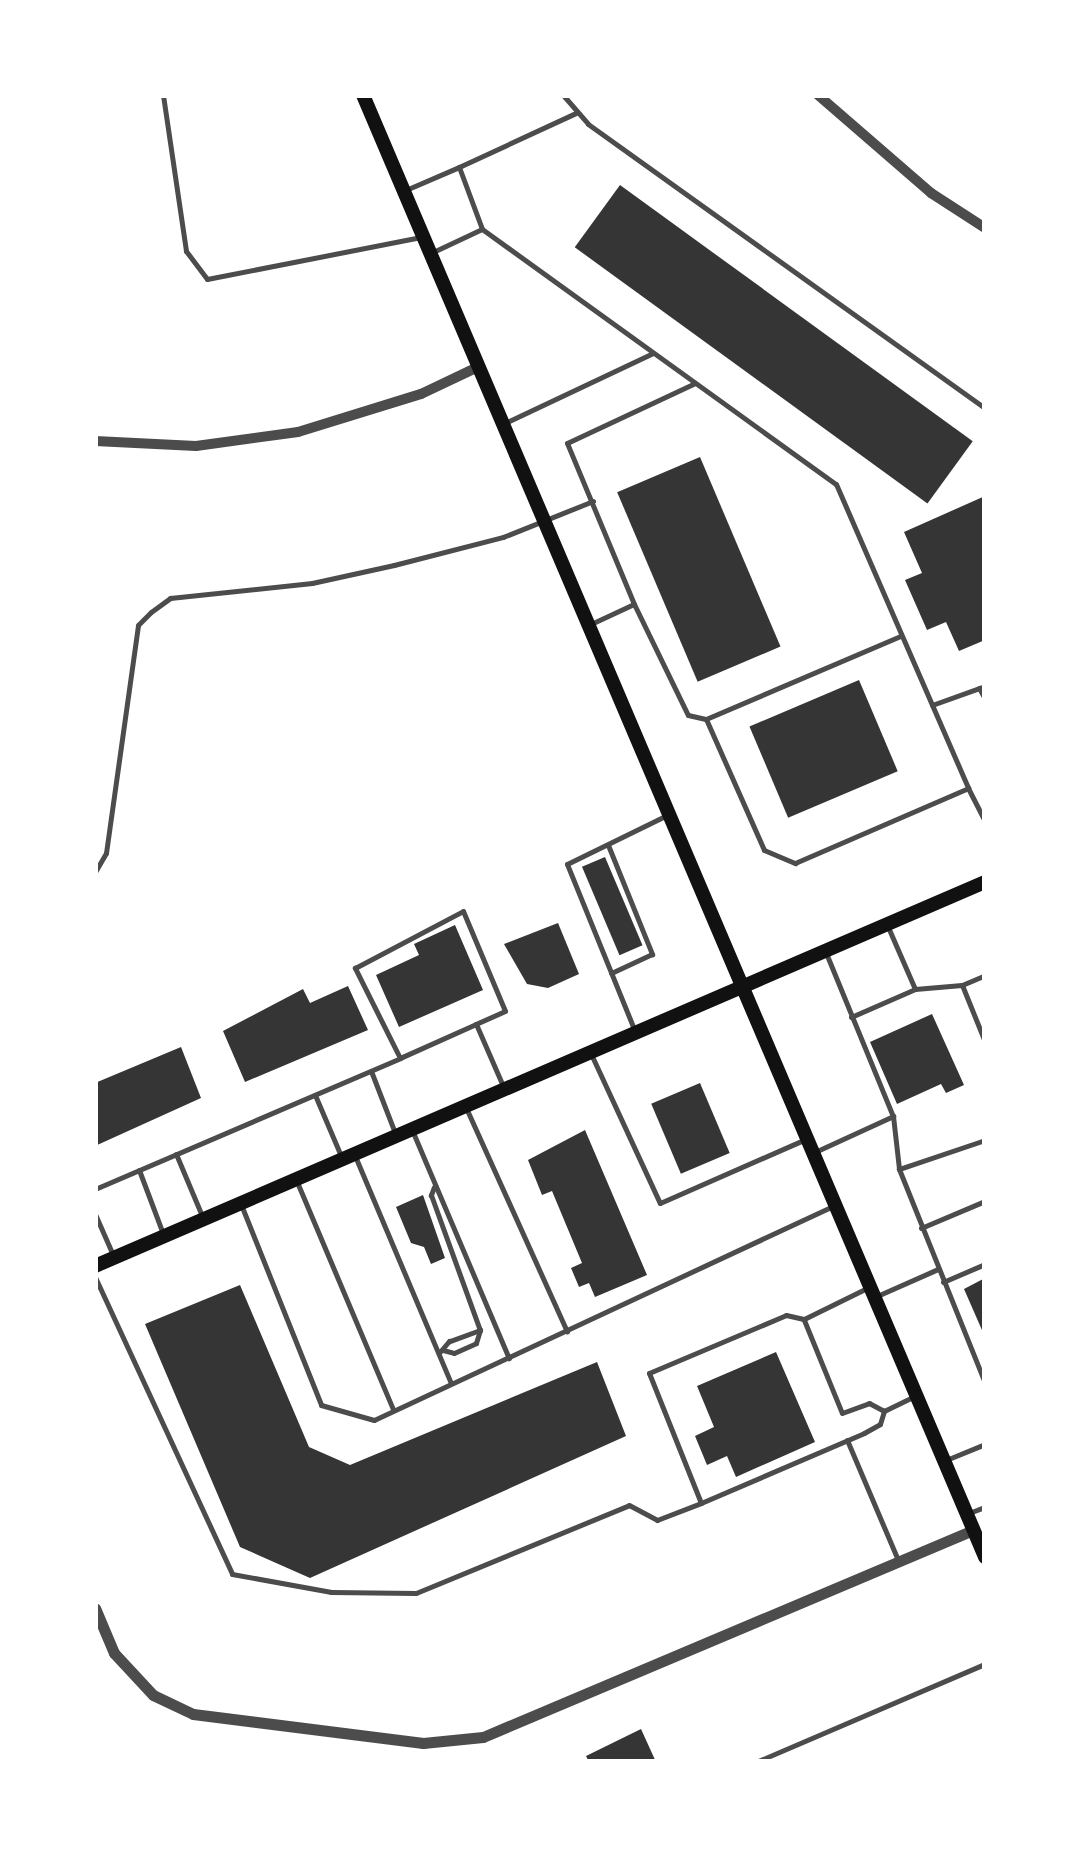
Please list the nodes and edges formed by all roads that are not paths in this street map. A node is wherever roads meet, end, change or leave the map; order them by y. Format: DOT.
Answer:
graph roads {
  1 [pos="163,95"];
  2 [pos="363,95"];
  3 [pos="563,95"];
  4 [pos="818,95"];
  5 [pos="576,112"];
  6 [pos="459,167"];
  7 [pos="404,190"];
  8 [pos="985,228"];
  9 [pos="482,229"];
  10 [pos="424,236"];
  11 [pos="431,253"];
  12 [pos="654,353"];
  13 [pos="480,366"];
  14 [pos="695,382"];
  15 [pos="985,408"];
  16 [pos="504,424"];
  17 [pos="95,442"];
  18 [pos="593,501"];
  19 [pos="547,522"];
  20 [pos="634,604"];
  21 [pos="590,624"];
  22 [pos="902,635"];
  23 [pos="982,687"];
  24 [pos="985,699"];
  25 [pos="932,705"];
  26 [pos="706,719"];
  27 [pos="968,788"];
  28 [pos="982,807"];
  29 [pos="670,813"];
  30 [pos="985,822"];
  31 [pos="608,844"];
  32 [pos="95,872"];
  33 [pos="985,882"];
  34 [pos="887,924"];
  35 [pos="825,950"];
  36 [pos="611,972"];
  37 [pos="985,975"];
  38 [pos="743,985"];
  39 [pos="962,985"];
  40 [pos="915,989"];
  41 [pos="851,1018"];
  42 [pos="476,1024"];
  43 [pos="635,1032"];
  44 [pos="984,1038"];
  45 [pos="590,1051"];
  46 [pos="400,1058"];
  47 [pos="371,1070"];
  48 [pos="504,1088"];
  49 [pos="314,1095"];
  50 [pos="466,1106"];
  51 [pos="893,1116"];
  52 [pos="412,1129"];
  53 [pos="396,1136"];
  54 [pos="808,1138"];
  55 [pos="985,1140"];
  56 [pos="814,1153"];
  57 [pos="176,1154"];
  58 [pos="348,1156"];
  59 [pos="899,1169"];
  60 [pos="140,1170"];
  61 [pos="296,1179"];
  62 [pos="435,1184"];
  63 [pos="95,1189"];
  64 [pos="985,1201"];
  65 [pos="240,1203"];
  66 [pos="836,1204"];
  67 [pos="95,1214"];
  68 [pos="203,1219"];
  69 [pos="922,1228"];
  70 [pos="164,1236"];
  71 [pos="114,1258"];
  72 [pos="985,1264"];
  73 [pos="95,1266"];
  74 [pos="938,1269"];
  75 [pos="95,1277"];
  76 [pos="943,1282"];
  77 [pos="872,1292"];
  78 [pos="804,1319"];
  79 [pos="480,1330"];
  80 [pos="567,1331"];
  81 [pos="441,1351"];
  82 [pos="509,1358"];
  83 [pos="451,1383"];
  84 [pos="985,1383"];
  85 [pos="916,1395"];
  86 [pos="393,1410"];
  87 [pos="884,1412"];
  88 [pos="847,1440"];
  89 [pos="985,1444"];
  90 [pos="944,1461"];
  91 [pos="701,1503"];
  92 [pos="985,1506"];
  93 [pos="970,1522"];
  94 [pos="985,1557"];
  95 [pos="898,1561"];
  96 [pos="95,1608"];
  97 [pos="985,1664"];
  98 [pos="756,1762"];
  1 -- 10 [label="lane"];
  2 -- 7 [label="main road"];
  3 -- 5 [label="lane"];
  4 -- 8 [label="street"];
  5 -- 6 [label="lane"];
  5 -- 15 [label="lane"];
  6 -- 7 [label="lane"];
  6 -- 9 [label="lane"];
  7 -- 10 [label="main road"];
  9 -- 11 [label="lane"];
  9 -- 12 [label="lane"];
  10 -- 11 [label="main road"];
  11 -- 13 [label="main road"];
  12 -- 14 [label="lane"];
  12 -- 16 [label="lane"];
  13 -- 16 [label="main road"];
  13 -- 17 [label="street"];
  14 -- 18 [label="lane"];
  14 -- 22 [label="lane"];
  16 -- 19 [label="main road"];
  18 -- 19 [label="lane"];
  18 -- 20 [label="lane"];
  19 -- 21 [label="main road"];
  19 -- 32 [label="lane"];
  20 -- 21 [label="lane"];
  20 -- 26 [label="lane"];
  21 -- 29 [label="main road"];
  22 -- 25 [label="lane"];
  22 -- 26 [label="lane"];
  23 -- 24 [label="lane"];
  23 -- 25 [label="lane"];
  25 -- 27 [label="lane"];
  26 -- 27 [label="lane"];
  27 -- 28 [label="lane"];
  28 -- 30 [label="lane"];
  29 -- 31 [label="lane"];
  29 -- 38 [label="main road"];
  31 -- 36 [label="lane"];
  31 -- 36 [label="lane"];
  33 -- 34 [label="main road"];
  34 -- 35 [label="main road"];
  34 -- 40 [label="lane"];
  35 -- 38 [label="main road"];
  35 -- 41 [label="lane"];
  36 -- 43 [label="lane"];
  37 -- 39 [label="lane"];
  38 -- 43 [label="main road"];
  38 -- 54 [label="main road"];
  39 -- 40 [label="lane"];
  39 -- 44 [label="lane"];
  40 -- 41 [label="lane"];
  41 -- 51 [label="lane"];
  42 -- 46 [label="lane"];
  42 -- 46 [label="lane"];
  42 -- 48 [label="lane"];
  43 -- 45 [label="main road"];
  45 -- 48 [label="main road"];
  45 -- 54 [label="lane"];
  46 -- 47 [label="lane"];
  47 -- 49 [label="lane"];
  47 -- 53 [label="lane"];
  48 -- 50 [label="main road"];
  49 -- 57 [label="lane"];
  49 -- 58 [label="lane"];
  50 -- 52 [label="main road"];
  50 -- 80 [label="lane"];
  51 -- 56 [label="lane"];
  51 -- 59 [label="lane"];
  52 -- 53 [label="main road"];
  52 -- 62 [label="lane"];
  53 -- 58 [label="main road"];
  54 -- 56 [label="main road"];
  55 -- 59 [label="lane"];
  56 -- 66 [label="main road"];
  57 -- 60 [label="lane"];
  57 -- 68 [label="lane"];
  58 -- 61 [label="main road"];
  58 -- 81 [label="lane"];
  59 -- 69 [label="lane"];
  60 -- 63 [label="lane"];
  60 -- 70 [label="lane"];
  61 -- 65 [label="main road"];
  61 -- 86 [label="lane"];
  62 -- 79 [label="lane"];
  62 -- 82 [label="lane"];
  64 -- 69 [label="lane"];
  65 -- 68 [label="main road"];
  65 -- 86 [label="lane"];
  66 -- 77 [label="main road"];
  66 -- 80 [label="lane"];
  67 -- 71 [label="lane"];
  68 -- 70 [label="main road"];
  69 -- 74 [label="lane"];
  70 -- 71 [label="main road"];
  71 -- 73 [label="main road"];
  72 -- 76 [label="lane"];
  74 -- 76 [label="lane"];
  74 -- 77 [label="lane"];
  75 -- 91 [label="lane"];
  76 -- 84 [label="lane"];
  77 -- 78 [label="lane"];
  77 -- 85 [label="main road"];
  78 -- 87 [label="lane"];
  78 -- 91 [label="lane"];
  79 -- 81 [label="lane"];
  79 -- 81 [label="lane"];
  80 -- 82 [label="lane"];
  81 -- 83 [label="lane"];
  82 -- 83 [label="lane"];
  83 -- 86 [label="lane"];
  85 -- 87 [label="lane"];
  85 -- 90 [label="main road"];
  87 -- 88 [label="lane"];
  88 -- 91 [label="lane"];
  88 -- 95 [label="lane"];
  89 -- 90 [label="lane"];
  90 -- 93 [label="main road"];
  92 -- 93 [label="lane"];
  93 -- 94 [label="main road"];
  93 -- 95 [label="street"];
  95 -- 96 [label="street"];
  97 -- 98 [label="lane"];
}
